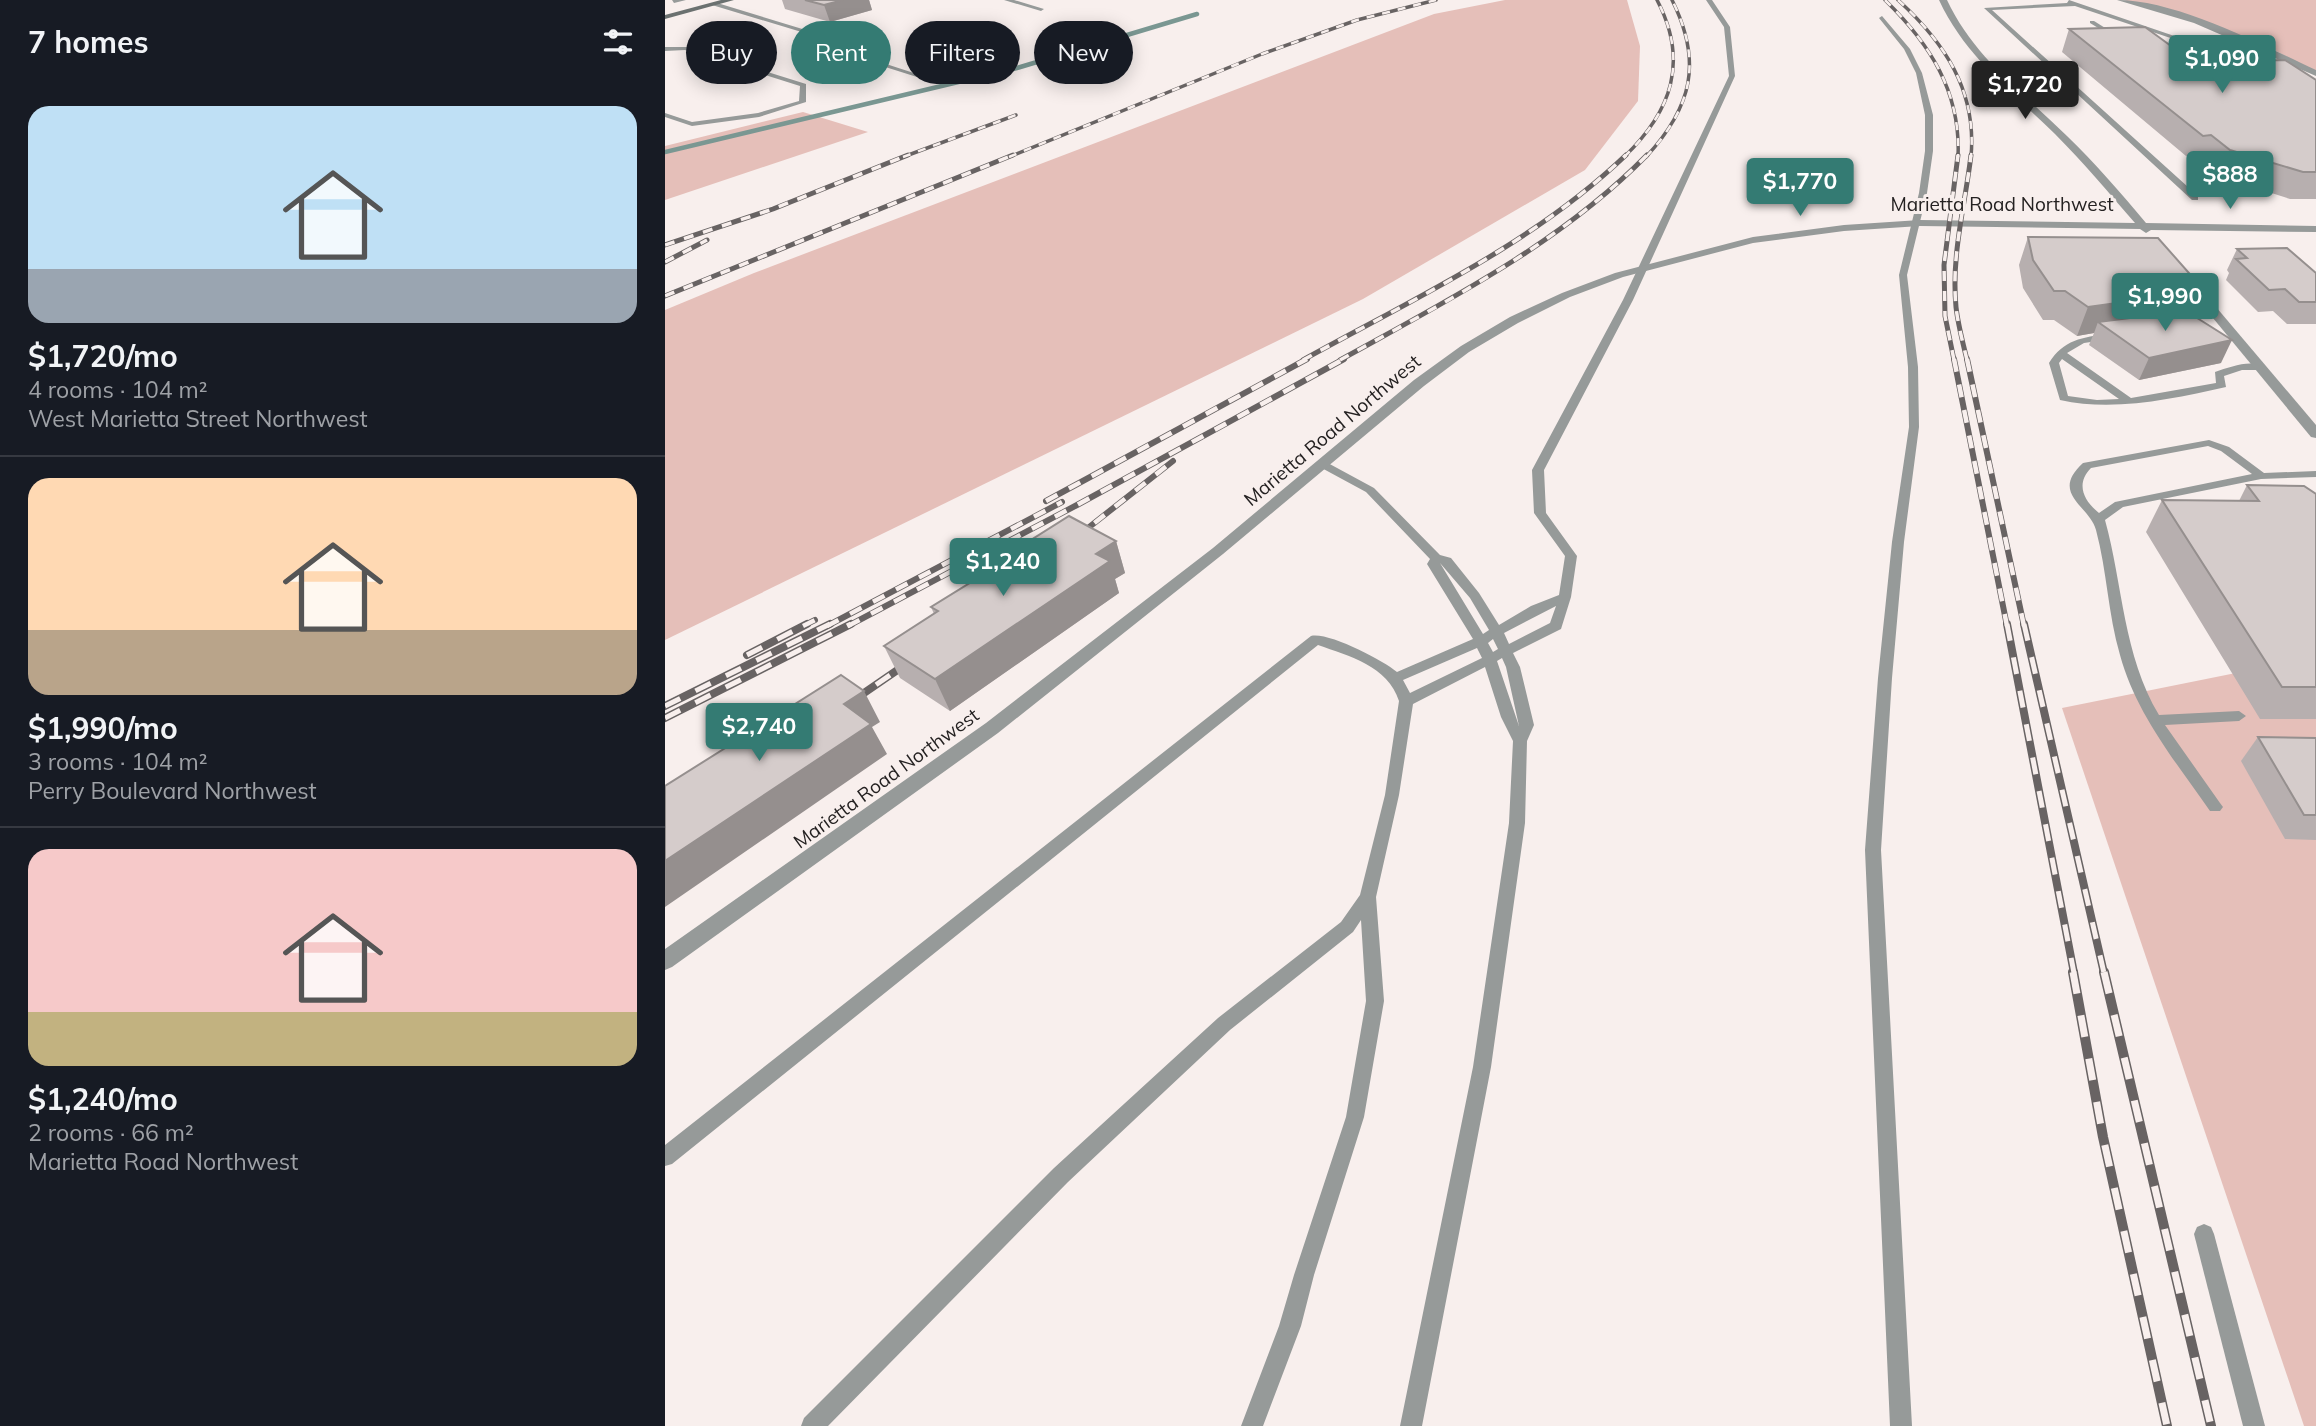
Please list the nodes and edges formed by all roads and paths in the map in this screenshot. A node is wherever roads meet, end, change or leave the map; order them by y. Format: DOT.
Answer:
graph roads {
  1 [pos="683,0"];
  2 [pos="691,0"];
  3 [pos="730,0"];
  4 [pos="1007,0"];
  5 [pos="1709,0"];
  6 [pos="1943,0"];
  7 [pos="2065,0"];
  8 [pos="2121,0"];
  9 [pos="674,1"];
  10 [pos="702,2"];
  11 [pos="712,2"];
  12 [pos="2075,4"];
  13 [pos="1041,9"];
  14 [pos="665,15"];
  15 [pos="1882,18"];
  16 [pos="2092,23"];
  17 [pos="2124,36"];
  18 [pos="2146,36"];
  19 [pos="2169,36"];
  20 [pos="665,49"];
  21 [pos="2269,69"];
  22 [pos="905,71"];
  23 [pos="2316,73"];
  24 [pos="665,115"];
  25 [pos="2195,198"];
  26 [pos="2142,225"];
  27 [pos="2316,229"];
  28 [pos="2157,243"];
  29 [pos="2171,260"];
  30 [pos="2118,335"];
  31 [pos="2060,353"];
  32 [pos="2260,367"];
  33 [pos="2129,401"];
  34 [pos="2316,435"];
  35 [pos="1322,464"];
  36 [pos="2316,474"];
  37 [pos="2261,476"];
  38 [pos="2099,519"];
  39 [pos="1436,558"];
  40 [pos="1565,597"];
  41 [pos="1497,633"];
  42 [pos="1479,642"];
  43 [pos="1507,653"];
  44 [pos="1489,660"];
  45 [pos="1394,679"];
  46 [pos="1406,701"];
  47 [pos="2239,716"];
  48 [pos="2156,720"];
  49 [pos="1520,741"];
  50 [pos="2215,807"];
  51 [pos="1368,897"];
  52 [pos="665,961"];
  53 [pos="665,1157"];
  54 [pos="2204,1234"];
  55 [pos="811,1426"];
  56 [pos="1252,1426"];
  57 [pos="1411,1426"];
  58 [pos="1901,1426"];
  59 [pos="2254,1426"];
  1 -- 9 [label="lane"];
  2 -- 10 [label="lane"];
  3 -- 11 [label="main road"];
  4 -- 13 [label="lane"];
  5 -- 40 [label="lane"];
  6 -- 26 [label="street"];
  7 -- 12 [label="lane"];
  8 -- 23 [label="street"];
  10 -- 11 [label="main road"];
  10 -- 14 [label="main road"];
  11 -- 14 [label="main road"];
  11 -- 22 [label="lane"];
  12 -- 19 [label="lane"];
  12 -- 25 [label="lane"];
  15 -- 58 [label="lane"];
  16 -- 17 [label="lane"];
  18 -- 19 [label="lane"];
  19 -- 21 [label="lane"];
  20 -- 24 [label="lane"];
  26 -- 27 [label="street, Marietta Road Northwest"];
  26 -- 28 [label="street"];
  26 -- 35 [label="street, Marietta Road Northwest"];
  29 -- 32 [label="street"];
  30 -- 31 [label="lane"];
  31 -- 33 [label="lane"];
  31 -- 33 [label="lane"];
  32 -- 33 [label="lane"];
  32 -- 34 [label="street"];
  35 -- 39 [label="lane"];
  35 -- 52 [label="street, Marietta Road Northwest"];
  36 -- 37 [label="lane"];
  37 -- 38 [label="lane"];
  37 -- 38 [label="lane"];
  38 -- 48 [label="lane"];
  39 -- 41 [label="lane"];
  39 -- 42 [label="lane"];
  40 -- 41 [label="lane"];
  40 -- 43 [label="lane"];
  41 -- 42 [label="lane"];
  41 -- 43 [label="lane"];
  42 -- 44 [label="lane"];
  42 -- 45 [label="lane"];
  43 -- 44 [label="lane"];
  43 -- 49 [label="lane"];
  44 -- 46 [label="lane"];
  44 -- 49 [label="lane"];
  45 -- 46 [label="lane"];
  45 -- 53 [label="lane"];
  46 -- 51 [label="lane"];
  47 -- 48 [label="lane"];
  48 -- 50 [label="lane"];
  49 -- 57 [label="lane"];
  51 -- 55 [label="lane"];
  51 -- 56 [label="lane"];
  54 -- 59 [label="lane"];
}
